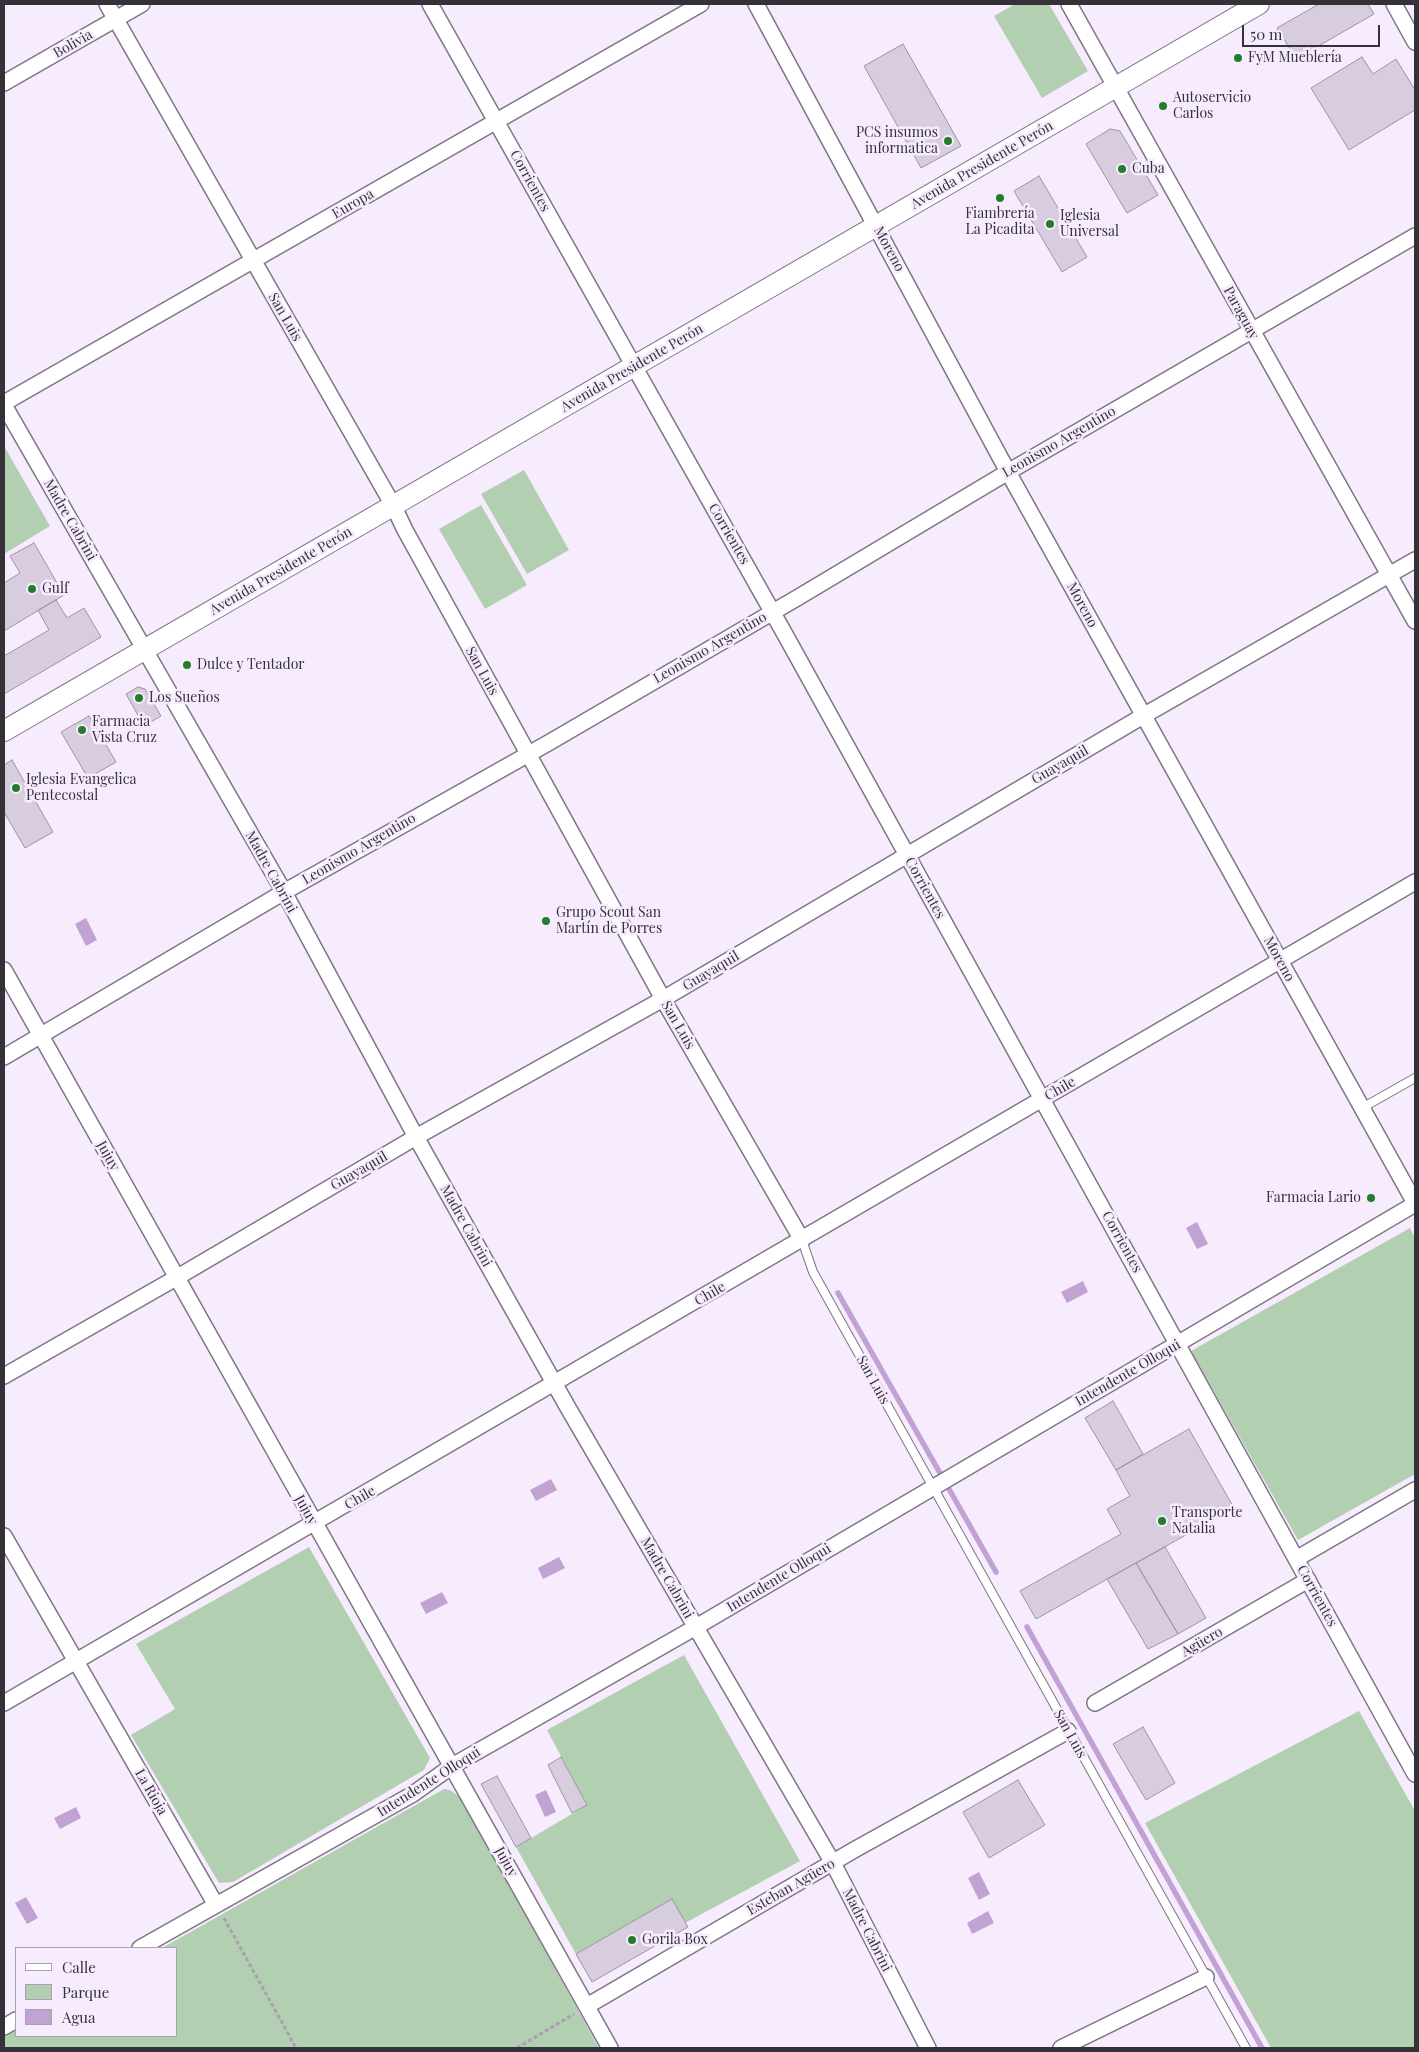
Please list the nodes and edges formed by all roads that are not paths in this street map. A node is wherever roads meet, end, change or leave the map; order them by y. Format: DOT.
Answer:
graph roads {
  1 [pos="108,4"];
  2 [pos="142,4"];
  3 [pos="430,4"];
  4 [pos="701,4"];
  5 [pos="756,4"];
  6 [pos="1069,4"];
  7 [pos="1259,4"];
  8 [pos="1394,4"];
  9 [pos="116,19"];
  10 [pos="1415,42"];
  11 [pos="4,84"];
  12 [pos="1116,87"];
  13 [pos="497,121"];
  14 [pos="876,226"];
  15 [pos="1415,236"];
  16 [pos="253,262"];
  17 [pos="1251,331"];
  18 [pos="634,367"];
  19 [pos="4,404"];
  20 [pos="1008,472"];
  21 [pos="394,507"];
  22 [pos="1415,560"];
  23 [pos="1389,575"];
  24 [pos="773,612"];
  25 [pos="1415,621"];
  26 [pos="145,650"];
  27 [pos="1143,716"];
  28 [pos="4,731"];
  29 [pos="527,754"];
  30 [pos="907,855"];
  31 [pos="1415,882"];
  32 [pos="284,892"];
  33 [pos="1280,961"];
  34 [pos="4,970"];
  35 [pos="663,999"];
  36 [pos="41,1036"];
  37 [pos="4,1057"];
  38 [pos="1415,1078"];
  39 [pos="1042,1100"];
  40 [pos="1362,1108"];
  41 [pos="416,1137"];
  42 [pos="1415,1204"];
  43 [pos="802,1240"];
  44 [pos="176,1278"];
  45 [pos="1179,1344"];
  46 [pos="4,1376"];
  47 [pos="555,1383"];
  48 [pos="932,1487"];
  49 [pos="1415,1490"];
  50 [pos="314,1524"];
  51 [pos="4,1536"];
  52 [pos="1296,1559"];
  53 [pos="1308,1580"];
  54 [pos="696,1627"];
  55 [pos="76,1662"];
  56 [pos="1096,1703"];
  57 [pos="4,1704"];
  58 [pos="1068,1731"];
  59 [pos="452,1766"];
  60 [pos="1415,1774"];
  61 [pos="833,1863"];
  62 [pos="216,1905"];
  63 [pos="142,1947"];
  64 [pos="1206,1978"];
  65 [pos="587,2006"];
  66 [pos="15,2021"];
  67 [pos="4,2027"];
  68 [pos="610,2048"];
  69 [pos="928,2048"];
  70 [pos="1061,2048"];
  71 [pos="1246,2048"];
  1 -- 9 [label="street, San Luis"];
  2 -- 9 [label="street, Bolivia"];
  3 -- 13 [label="street, Corrientes"];
  4 -- 13 [label="street, Europa"];
  5 -- 14 [label="street, Moreno"];
  6 -- 12 [label="street, Paraguay"];
  7 -- 12 [label="main road, Avenida Presidente Perón"];
  8 -- 10 [label="street"];
  9 -- 11 [label="street, Bolivia"];
  9 -- 16 [label="street, San Luis"];
  12 -- 14 [label="main road, Avenida Presidente Perón"];
  12 -- 17 [label="street, Paraguay"];
  13 -- 16 [label="street, Europa"];
  13 -- 18 [label="street, Corrientes"];
  14 -- 18 [label="main road, Avenida Presidente Perón"];
  14 -- 20 [label="street, Moreno"];
  15 -- 17 [label="street, Leonismo Argentino"];
  16 -- 19 [label="street, Europa"];
  16 -- 21 [label="street, San Luis"];
  17 -- 20 [label="street, Leonismo Argentino"];
  17 -- 23 [label="street, Paraguay"];
  18 -- 21 [label="main road, Avenida Presidente Perón"];
  18 -- 24 [label="street, Corrientes"];
  19 -- 26 [label="street, Madre Cabrini"];
  20 -- 24 [label="street, Leonismo Argentino"];
  20 -- 27 [label="street, Moreno"];
  21 -- 26 [label="main road, Avenida Presidente Perón"];
  21 -- 29 [label="street, San Luis"];
  22 -- 23 [label="street, Guayaquil"];
  23 -- 25 [label="street, Paraguay"];
  23 -- 27 [label="street, Guayaquil"];
  24 -- 29 [label="street, Leonismo Argentino"];
  24 -- 30 [label="street, Corrientes"];
  26 -- 28 [label="main road, Avenida Presidente Perón"];
  26 -- 32 [label="street, Madre Cabrini"];
  27 -- 30 [label="street, Guayaquil"];
  27 -- 33 [label="street, Moreno"];
  29 -- 32 [label="street, Leonismo Argentino"];
  29 -- 35 [label="street, San Luis"];
  30 -- 35 [label="street, Guayaquil"];
  30 -- 39 [label="street, Corrientes"];
  31 -- 33 [label="street, Chile"];
  32 -- 36 [label="street, Leonismo Argentino"];
  32 -- 41 [label="street, Madre Cabrini"];
  33 -- 39 [label="street, Chile"];
  33 -- 40 [label="street, Moreno"];
  34 -- 36 [label="street, Jujuy"];
  35 -- 41 [label="street, Guayaquil"];
  35 -- 43 [label="street, San Luis"];
  36 -- 37 [label="street, Leonismo Argentino"];
  36 -- 44 [label="street, Jujuy"];
  38 -- 40 [label="lane"];
  39 -- 43 [label="street, Chile"];
  39 -- 45 [label="street, Corrientes"];
  40 -- 42 [label="street, Moreno"];
  41 -- 44 [label="street, Guayaquil"];
  41 -- 47 [label="street, Madre Cabrini"];
  42 -- 45 [label="street, Intendente Olloqui"];
  43 -- 47 [label="street, Chile"];
  43 -- 48 [label="lane, San Luis"];
  44 -- 46 [label="street, Guayaquil"];
  44 -- 50 [label="street, Jujuy"];
  45 -- 48 [label="street, Intendente Olloqui"];
  45 -- 52 [label="street, Corrientes"];
  47 -- 50 [label="street, Chile"];
  47 -- 54 [label="street, Madre Cabrini"];
  48 -- 54 [label="street, Intendente Olloqui"];
  48 -- 58 [label="lane, San Luis"];
  49 -- 52 [label="street"];
  50 -- 55 [label="street, Chile"];
  50 -- 59 [label="street, Jujuy"];
  51 -- 55 [label="street, La Rioja"];
  52 -- 53 [label="street, Corrientes"];
  53 -- 56 [label="street, Agüero"];
  53 -- 60 [label="street, Corrientes"];
  54 -- 59 [label="street, Intendente Olloqui"];
  54 -- 61 [label="street, Madre Cabrini"];
  55 -- 57 [label="street, Chile"];
  55 -- 62 [label="street, La Rioja"];
  58 -- 61 [label="street, Esteban Agüero"];
  58 -- 64 [label="lane, San Luis"];
  59 -- 62 [label="street, Intendente Olloqui"];
  59 -- 65 [label="street, Jujuy"];
  61 -- 65 [label="street, Esteban Agüero"];
  61 -- 69 [label="street, Madre Cabrini"];
  62 -- 63 [label="street, Intendente Olloqui"];
  64 -- 70 [label="street"];
  64 -- 71 [label="lane, San Luis"];
  65 -- 68 [label="street, Jujuy"];
  66 -- 67 [label="street"];
}
